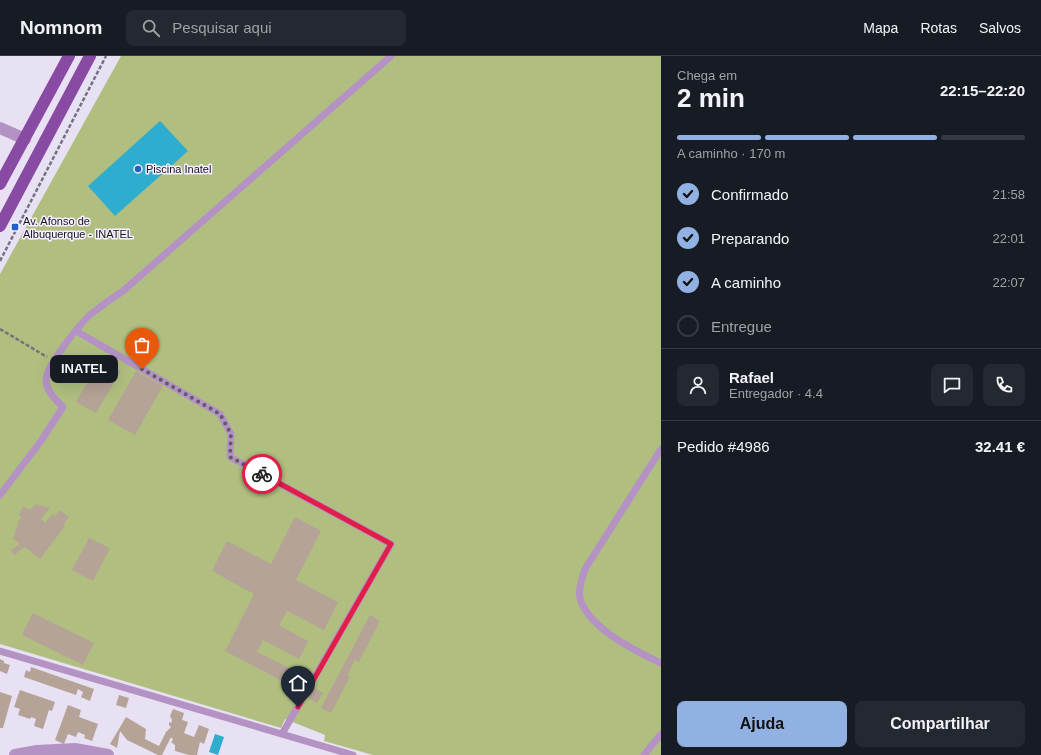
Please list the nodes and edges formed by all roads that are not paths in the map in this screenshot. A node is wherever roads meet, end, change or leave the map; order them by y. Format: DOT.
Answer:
graph roads {
  1 [pos="69,56"];
  2 [pos="90,56"];
  3 [pos="391,56"];
  4 [pos="0,128"];
  5 [pos="25,139"];
  6 [pos="0,183"];
  7 [pos="0,226"];
  8 [pos="76,331"];
  9 [pos="661,449"];
  10 [pos="0,495"];
  11 [pos="0,651"];
  12 [pos="661,663"];
  13 [pos="282,734"];
  14 [pos="661,734"];
  15 [pos="15,755"];
  16 [pos="108,755"];
  17 [pos="353,755"];
  18 [pos="644,755"];
  1 -- 5 [label="main road"];
  2 -- 7 [label="main road"];
  3 -- 8 [label="lane"];
  4 -- 5 [label="street"];
  5 -- 6 [label="main road"];
  8 -- 10 [label="lane"];
  8 -- 13 [label="lane"];
  9 -- 12 [label="lane"];
  11 -- 13 [label="lane"];
  13 -- 17 [label="lane"];
  14 -- 18 [label="lane"];
  15 -- 16 [label="street"];
}
